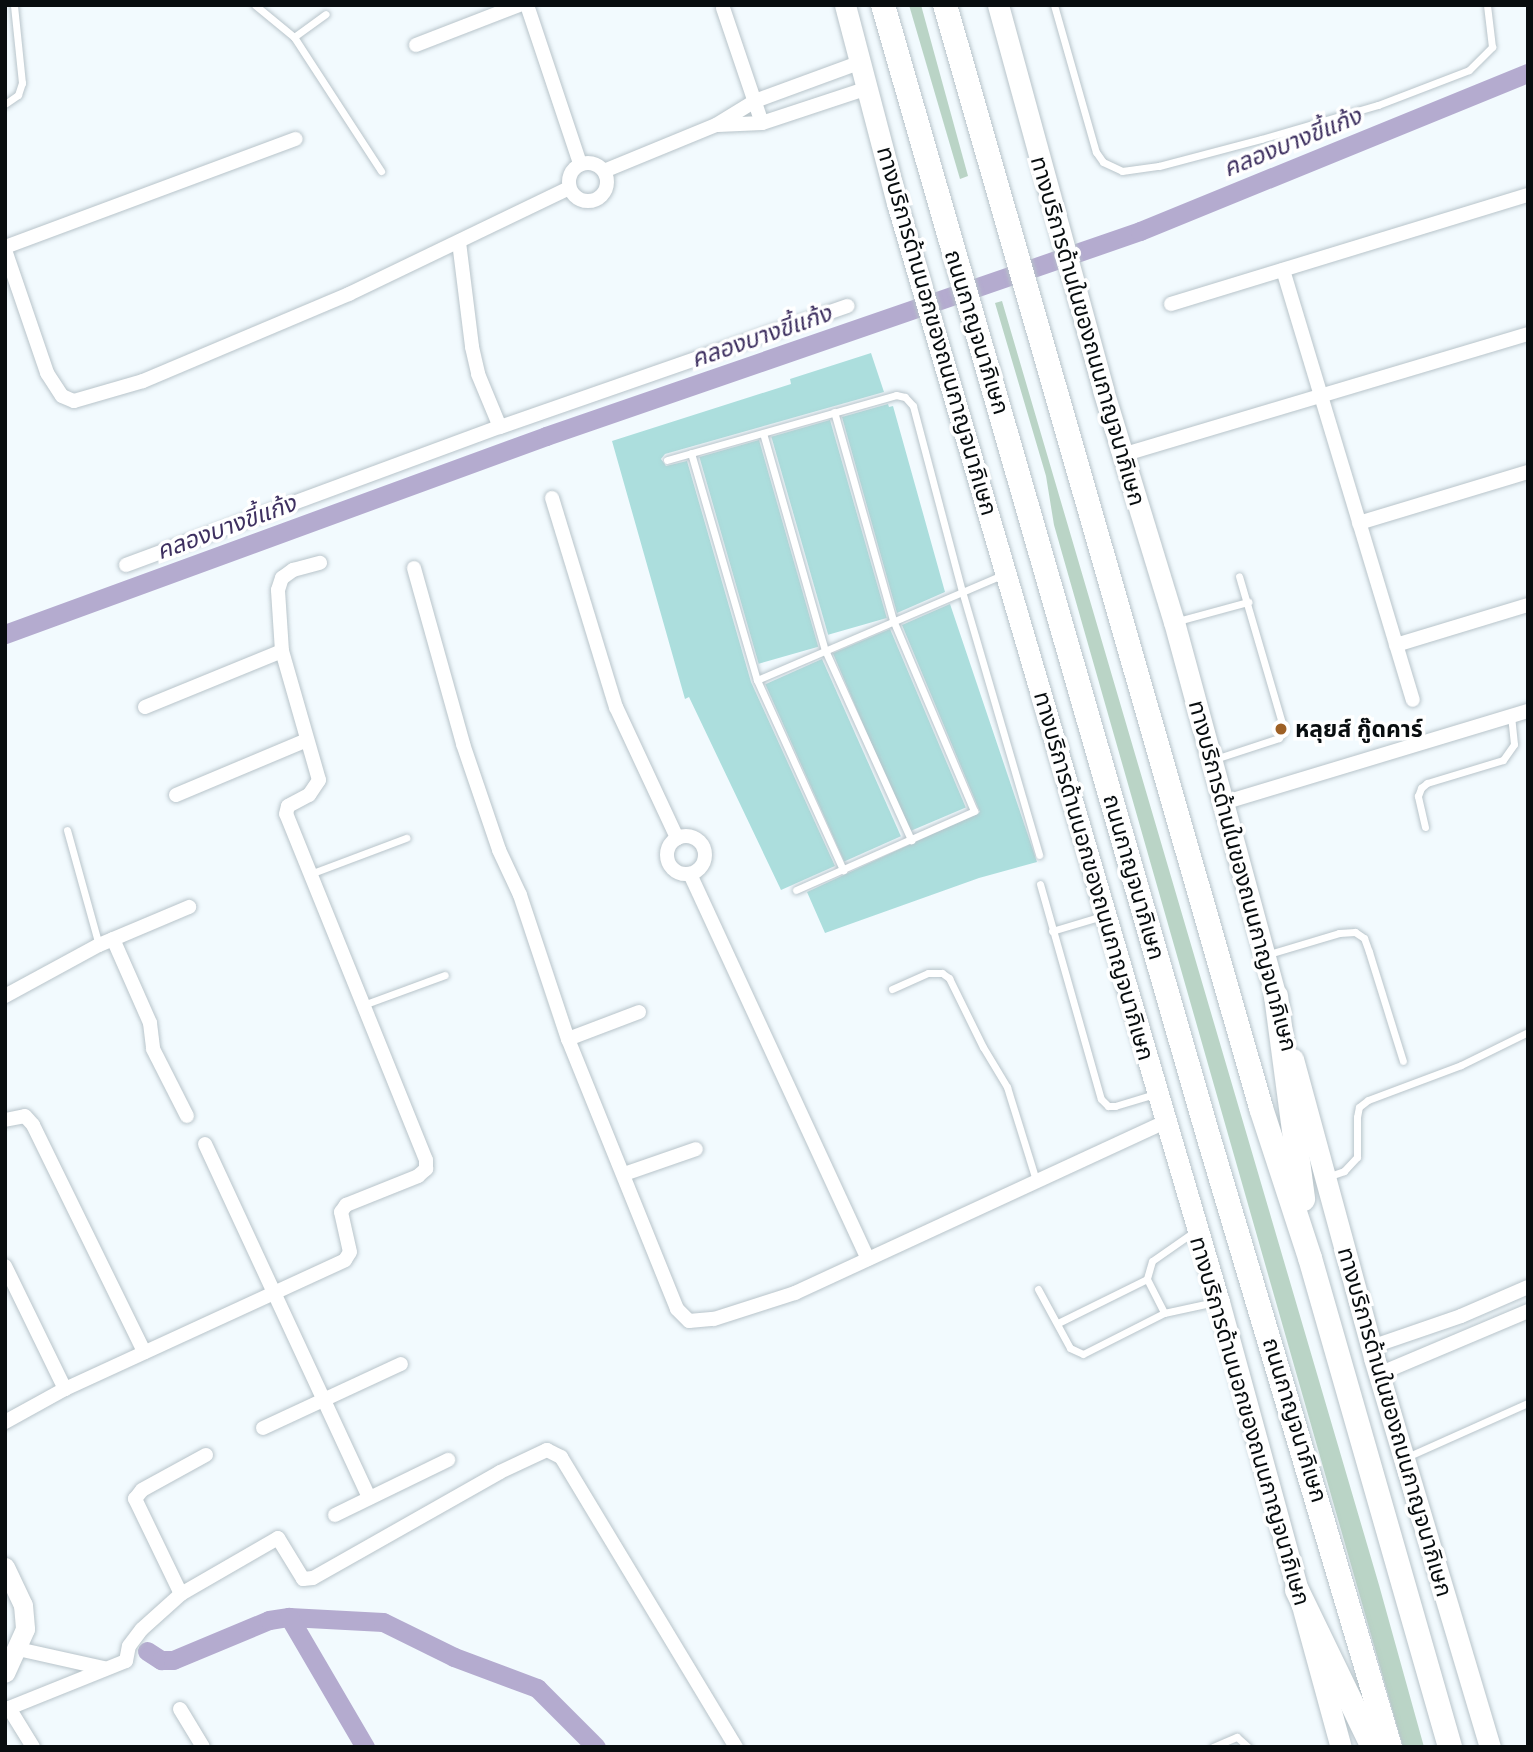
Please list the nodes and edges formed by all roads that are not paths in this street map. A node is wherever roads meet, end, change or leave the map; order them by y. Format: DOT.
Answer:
graph roads {
  1 [pos="14,5"];
  2 [pos="255,5"];
  3 [pos="519,5"];
  4 [pos="527,5"];
  5 [pos="845,5"];
  6 [pos="883,5"];
  7 [pos="945,5"];
  8 [pos="998,5"];
  9 [pos="1054,5"];
  10 [pos="1487,5"];
  11 [pos="723,8"];
  12 [pos="326,15"];
  13 [pos="293,37"];
  14 [pos="416,45"];
  15 [pos="861,62"];
  16 [pos="868,88"];
  17 [pos="755,101"];
  18 [pos="5,104"];
  19 [pos="762,123"];
  20 [pos="716,125"];
  21 [pos="296,139"];
  22 [pos="580,163"];
  23 [pos="381,171"];
  24 [pos="604,172"];
  25 [pos="569,188"];
  26 [pos="1528,195"];
  27 [pos="458,242"];
  28 [pos="5,248"];
  29 [pos="1283,270"];
  30 [pos="1171,304"];
  31 [pos="848,306"];
  32 [pos="1528,334"];
  33 [pos="1321,396"];
  34 [pos="834,412"];
  35 [pos="500,427"];
  36 [pos="763,433"];
  37 [pos="691,453"];
  38 [pos="1122,455"];
  39 [pos="667,460"];
  40 [pos="1528,472"];
  41 [pos="552,498"];
  42 [pos="1359,523"];
  43 [pos="320,563"];
  44 [pos="126,565"];
  45 [pos="414,568"];
  46 [pos="1008,573"];
  47 [pos="1239,576"];
  48 [pos="962,591"];
  49 [pos="1248,602"];
  50 [pos="1528,605"];
  51 [pos="893,620"];
  52 [pos="1174,622"];
  53 [pos="1396,645"];
  54 [pos="825,650"];
  55 [pos="282,651"];
  56 [pos="757,680"];
  57 [pos="1413,699"];
  58 [pos="145,708"];
  59 [pos="1528,711"];
  60 [pos="1511,716"];
  61 [pos="307,740"];
  62 [pos="1212,761"];
  63 [pos="176,795"];
  64 [pos="1223,803"];
  65 [pos="1425,827"];
  66 [pos="67,830"];
  67 [pos="406,838"];
  68 [pos="677,838"];
  69 [pos="911,841"];
  70 [pos="1039,855"];
  71 [pos="843,870"];
  72 [pos="310,874"];
  73 [pos="690,874"];
  74 [pos="1040,884"];
  75 [pos="796,890"];
  76 [pos="188,907"];
  77 [pos="1104,915"];
  78 [pos="1052,930"];
  79 [pos="106,942"];
  80 [pos="1265,955"];
  81 [pos="445,975"];
  82 [pos="892,989"];
  83 [pos="5,996"];
  84 [pos="1276,996"];
  85 [pos="363,1005"];
  86 [pos="639,1012"];
  87 [pos="1528,1032"];
  88 [pos="568,1039"];
  89 [pos="1403,1061"];
  90 [pos="1156,1094"];
  91 [pos="187,1116"];
  92 [pos="5,1120"];
  93 [pos="1165,1122"];
  94 [pos="205,1144"];
  95 [pos="696,1149"];
  96 [pos="624,1174"];
  97 [pos="1325,1177"];
  98 [pos="1036,1180"];
  99 [pos="1197,1229"];
  100 [pos="868,1258"];
  101 [pos="1310,1258"];
  102 [pos="5,1266"];
  103 [pos="1147,1279"];
  104 [pos="1528,1287"];
  105 [pos="1038,1289"];
  106 [pos="272,1292"];
  107 [pos="1219,1302"];
  108 [pos="1528,1311"];
  109 [pos="1164,1313"];
  110 [pos="1058,1323"];
  111 [pos="1371,1347"];
  112 [pos="144,1352"];
  113 [pos="401,1364"];
  114 [pos="1379,1374"];
  115 [pos="65,1389"];
  116 [pos="322,1399"];
  117 [pos="1528,1403"];
  118 [pos="5,1422"];
  119 [pos="263,1428"];
  120 [pos="206,1455"];
  121 [pos="1403,1459"];
  122 [pos="448,1460"];
  123 [pos="369,1498"];
  124 [pos="335,1515"];
  125 [pos="5,1567"];
  126 [pos="1297,1590"];
  127 [pos="181,1594"];
  128 [pos="18,1649"];
  129 [pos="104,1668"];
  130 [pos="5,1673"];
  131 [pos="1437,1696"];
  132 [pos="7,1708"];
  133 [pos="180,1709"];
  134 [pos="33,1747"];
  135 [pos="203,1747"];
  136 [pos="736,1747"];
  137 [pos="1213,1747"];
  138 [pos="1248,1747"];
  139 [pos="1341,1747"];
  140 [pos="1373,1747"];
  141 [pos="1391,1747"];
  142 [pos="1450,1747"];
  143 [pos="1462,1747"];
  144 [pos="1490,1747"];
  1 -- 18 [label="lane"];
  2 -- 13 [label="lane"];
  3 -- 14 [label="street"];
  4 -- 22 [label="street"];
  5 -- 15 [label="main road, ทางบริการด้านนอกของถนนกาญจนาภิเษก"];
  6 -- 141 [label="highway, ถนนกาญจนาภิเษก"];
  7 -- 101 [label="highway"];
  8 -- 38 [label="main road, ทางบริการด้านในของถนนกาญจนาภิเษก"];
  9 -- 10 [label="lane"];
  11 -- 17 [label="street"];
  12 -- 13 [label="lane"];
  13 -- 23 [label="lane"];
  15 -- 16 [label="main road, ทางบริการด้านนอกของถนนกาญจนาภิเษก"];
  15 -- 17 [label="street"];
  16 -- 19 [label="street"];
  16 -- 46 [label="main road, ทางบริการด้านนอกของถนนกาญจนาภิเษก"];
  17 -- 19 [label="street"];
  17 -- 20 [label="street"];
  19 -- 20 [label="street"];
  20 -- 24 [label="street"];
  21 -- 28 [label="street"];
  22 -- 24 [label="street"];
  22 -- 25 [label="street"];
  24 -- 25 [label="street"];
  25 -- 27 [label="street"];
  26 -- 29 [label="street"];
  27 -- 28 [label="street"];
  27 -- 35 [label="street"];
  29 -- 30 [label="street"];
  29 -- 33 [label="street"];
  31 -- 35 [label="street"];
  32 -- 33 [label="street"];
  33 -- 38 [label="street"];
  33 -- 42 [label="street"];
  34 -- 36 [label="lane"];
  34 -- 48 [label="lane"];
  34 -- 51 [label="lane"];
  35 -- 44 [label="street"];
  36 -- 37 [label="lane"];
  36 -- 54 [label="lane"];
  37 -- 39 [label="lane"];
  37 -- 56 [label="lane"];
  38 -- 52 [label="main road, ทางบริการด้านในของถนนกาญจนาภิเษก"];
  40 -- 42 [label="street"];
  41 -- 68 [label="street"];
  42 -- 53 [label="street"];
  43 -- 55 [label="street"];
  45 -- 88 [label="street"];
  46 -- 48 [label="lane"];
  46 -- 77 [label="main road, ทางบริการด้านนอกของถนนกาญจนาภิเษก"];
  47 -- 49 [label="lane"];
  48 -- 51 [label="lane"];
  48 -- 70 [label="lane"];
  49 -- 52 [label="lane"];
  49 -- 62 [label="lane"];
  50 -- 53 [label="street"];
  51 -- 54 [label="lane"];
  51 -- 69 [label="lane"];
  52 -- 62 [label="main road, ทางบริการด้านในของถนนกาญจนาภิเษก"];
  53 -- 57 [label="street"];
  54 -- 56 [label="lane"];
  54 -- 69 [label="lane"];
  55 -- 58 [label="street"];
  55 -- 61 [label="street"];
  56 -- 71 [label="lane"];
  59 -- 60 [label="street"];
  60 -- 64 [label="street"];
  60 -- 65 [label="lane"];
  61 -- 63 [label="street"];
  61 -- 72 [label="street"];
  62 -- 64 [label="main road, ทางบริการด้านในของถนนกาญจนาภิเษก"];
  64 -- 80 [label="main road, ทางบริการด้านในของถนนกาญจนาภิเษก"];
  66 -- 79 [label="lane"];
  67 -- 72 [label="lane"];
  68 -- 73 [label="street"];
  68 -- 73 [label="street"];
  69 -- 71 [label="lane"];
  71 -- 75 [label="lane"];
  72 -- 85 [label="street"];
  73 -- 100 [label="street"];
  74 -- 78 [label="lane"];
  76 -- 79 [label="street"];
  77 -- 78 [label="lane"];
  77 -- 90 [label="main road, ทางบริการด้านนอกของถนนกาญจนาภิเษก"];
  78 -- 90 [label="lane"];
  79 -- 83 [label="street"];
  79 -- 91 [label="street"];
  80 -- 84 [label="main road, ทางบริการด้านในของถนนกาญจนาภิเษก"];
  80 -- 89 [label="lane"];
  81 -- 85 [label="lane"];
  82 -- 98 [label="lane"];
  84 -- 97 [label="main road, ทางบริการด้านในของถนนกาญจนาภิเษก"];
  84 -- 101 [label="highway"];
  85 -- 106 [label="street"];
  86 -- 88 [label="street"];
  87 -- 97 [label="lane"];
  88 -- 96 [label="street"];
  90 -- 93 [label="main road, ทางบริการด้านนอกของถนนกาญจนาภิเษก"];
  92 -- 112 [label="street"];
  93 -- 98 [label="street"];
  93 -- 99 [label="main road, ทางบริการด้านนอกของถนนกาญจนาภิเษก"];
  94 -- 106 [label="street"];
  95 -- 96 [label="street"];
  96 -- 100 [label="street"];
  97 -- 111 [label="main road, ทางบริการด้านในของถนนกาญจนาภิเษก"];
  98 -- 100 [label="street"];
  99 -- 103 [label="lane"];
  99 -- 107 [label="main road, ทางบริการด้านนอกของถนนกาญจนาภิเษก"];
  101 -- 131 [label="highway"];
  102 -- 115 [label="street"];
  103 -- 109 [label="lane"];
  103 -- 110 [label="lane"];
  104 -- 111 [label="street"];
  105 -- 110 [label="lane"];
  106 -- 112 [label="street"];
  106 -- 116 [label="street"];
  107 -- 109 [label="lane"];
  107 -- 126 [label="main road, ทางบริการด้านนอกของถนนกาญจนาภิเษก"];
  108 -- 114 [label="street"];
  109 -- 110 [label="lane"];
  111 -- 114 [label="main road, ทางบริการด้านในของถนนกาญจนาภิเษก"];
  112 -- 115 [label="street"];
  113 -- 116 [label="street"];
  114 -- 121 [label="main road, ทางบริการด้านในของถนนกาญจนาภิเษก"];
  115 -- 118 [label="street"];
  116 -- 119 [label="street"];
  116 -- 123 [label="street"];
  117 -- 121 [label="lane"];
  120 -- 127 [label="street"];
  121 -- 144 [label="main road, ทางบริการด้านในของถนนกาญจนาภิเษก"];
  122 -- 123 [label="street"];
  123 -- 124 [label="street"];
  125 -- 128 [label="street"];
  126 -- 139 [label="main road, ทางบริการด้านนอกของถนนกาญจนาภิเษก"];
  126 -- 140 [label="highway"];
  127 -- 129 [label="street"];
  127 -- 136 [label="street"];
  128 -- 129 [label="street"];
  128 -- 130 [label="street"];
  129 -- 132 [label="street"];
  131 -- 142 [label="highway"];
  131 -- 143 [label="highway"];
  132 -- 134 [label="street"];
  133 -- 135 [label="street"];
  137 -- 138 [label="lane"];
}
